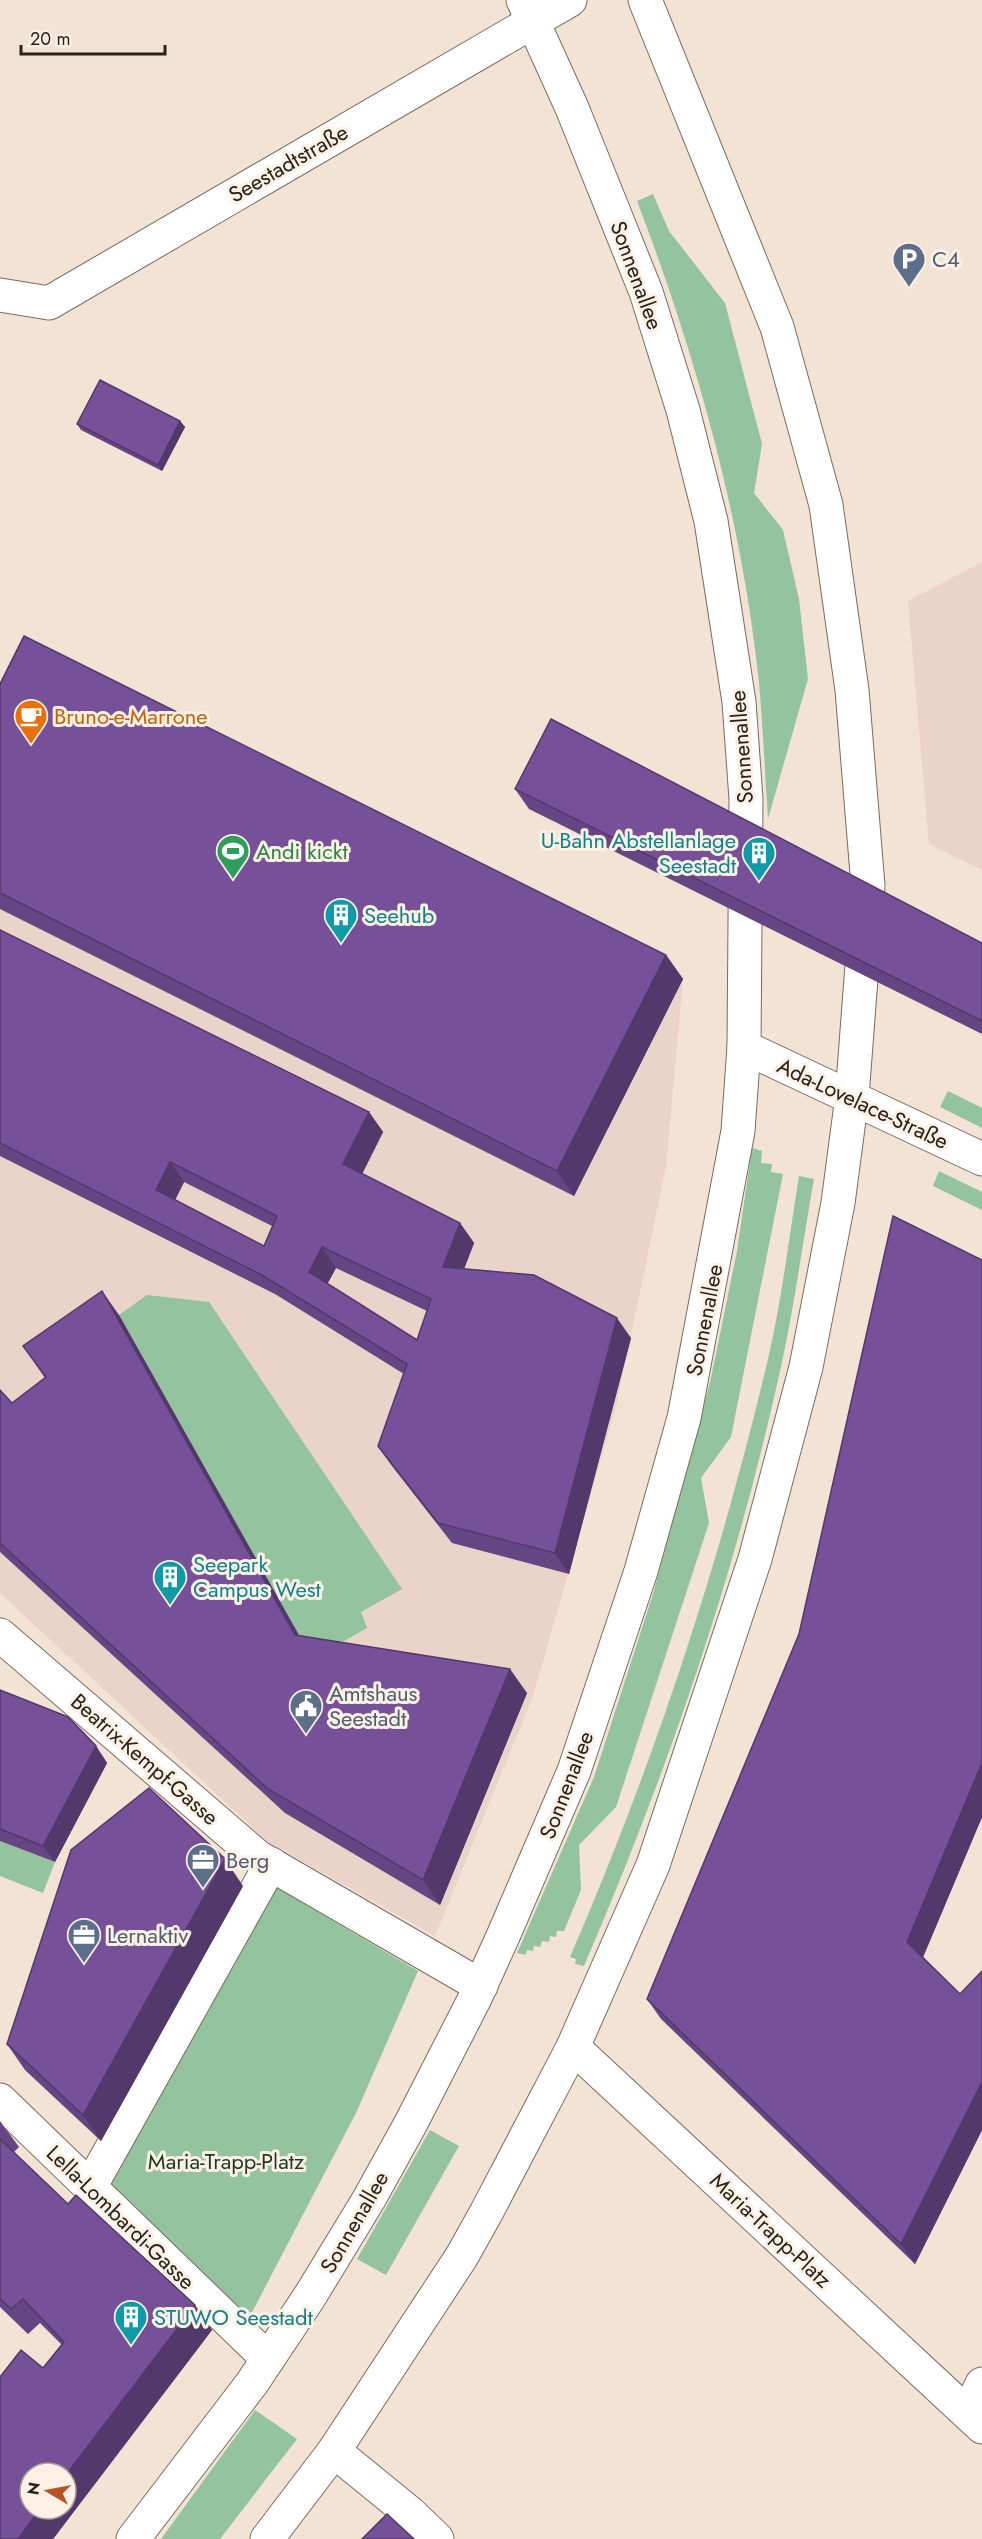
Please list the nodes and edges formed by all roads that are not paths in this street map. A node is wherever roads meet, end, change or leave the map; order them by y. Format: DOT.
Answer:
graph roads {
  1 [pos="570,0"];
  2 [pos="645,0"];
  3 [pos="528,10"];
  4 [pos="0,295"];
  5 [pos="744,1047"];
  6 [pos="852,1097"];
  7 [pos="982,1159"];
  8 [pos="0,1635"];
  9 [pos="271,1864"];
  10 [pos="481,1986"];
  11 [pos="573,2047"];
  12 [pos="0,2100"];
  13 [pos="90,2187"];
  14 [pos="268,2359"];
  15 [pos="982,2384"];
  16 [pos="975,2420"];
  17 [pos="334,2451"];
  18 [pos="133,2539"];
  19 [pos="267,2539"];
  20 [pos="437,2539"];
  1 -- 3 [label="street, Seestadtstraße"];
  2 -- 6 [label="street"];
  3 -- 4 [label="street, Seestadtstraße"];
  3 -- 5 [label="street, Sonnenallee"];
  5 -- 6 [label="street, Ada-Lovelace-Straße"];
  5 -- 10 [label="street, Sonnenallee"];
  6 -- 7 [label="street, Ada-Lovelace-Straße"];
  6 -- 11 [label="street"];
  8 -- 9 [label="street, Beatrix-Kempf-Gasse"];
  9 -- 10 [label="street, Beatrix-Kempf-Gasse"];
  9 -- 13 [label="street"];
  10 -- 14 [label="street, Sonnenallee"];
  11 -- 16 [label="street, Maria-Trapp-Platz"];
  11 -- 17 [label="street"];
  12 -- 13 [label="street, Lella-Lombardi-Gasse"];
  13 -- 14 [label="street, Lella-Lombardi-Gasse"];
  14 -- 18 [label="street, Sonnenallee"];
  15 -- 16 [label="street"];
  17 -- 19 [label="street"];
  17 -- 20 [label="street"];
}
